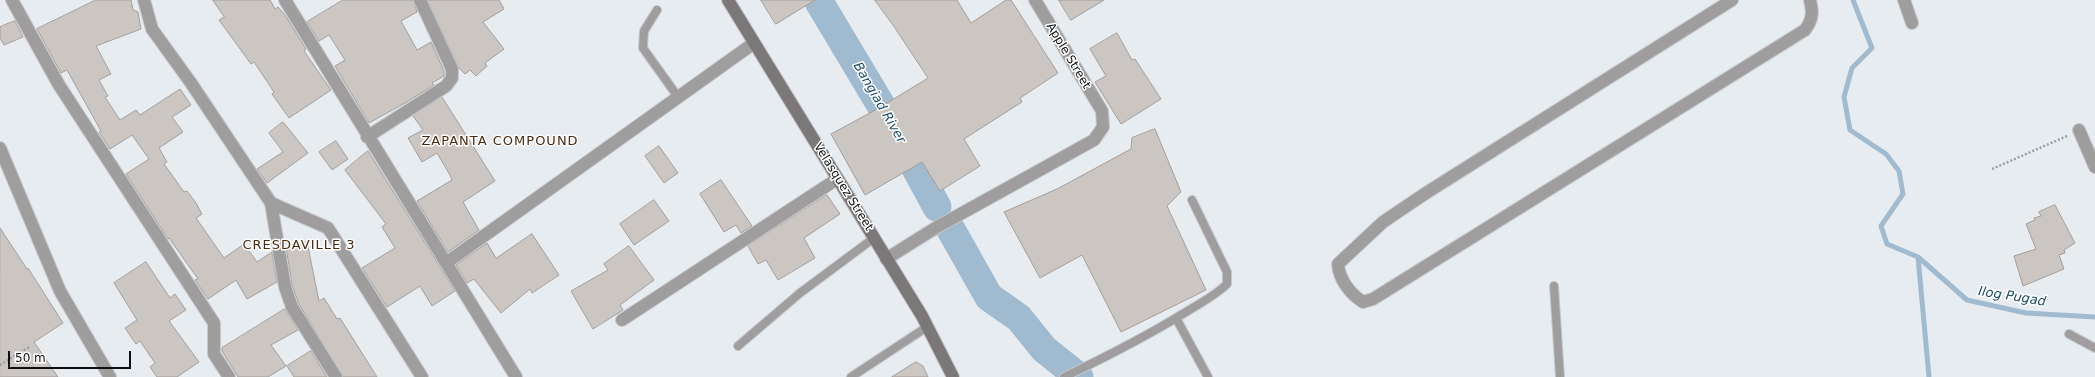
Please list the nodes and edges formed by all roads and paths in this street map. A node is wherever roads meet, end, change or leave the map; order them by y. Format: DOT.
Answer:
graph roads {
  1 [pos="12,0"];
  2 [pos="144,0"];
  3 [pos="285,0"];
  4 [pos="420,0"];
  5 [pos="728,0"];
  6 [pos="1035,0"];
  7 [pos="1732,0"];
  8 [pos="1810,0"];
  9 [pos="1904,0"];
  10 [pos="657,10"];
  11 [pos="1912,23"];
  12 [pos="754,43"];
  13 [pos="678,97"];
  14 [pos="2079,130"];
  15 [pos="367,137"];
  16 [pos="0,148"];
  17 [pos="2095,166"];
  18 [pos="1992,169"];
  19 [pos="837,179"];
  20 [pos="1192,200"];
  21 [pos="270,203"];
  22 [pos="874,238"];
  23 [pos="886,259"];
  24 [pos="446,262"];
  25 [pos="1554,286"];
  26 [pos="1176,318"];
  27 [pos="622,320"];
  28 [pos="927,327"];
  29 [pos="2068,334"];
  30 [pos="738,346"];
  31 [pos="29,347"];
  32 [pos="2095,348"];
  33 [pos="0,365"];
  34 [pos="1066,376"];
  35 [pos="110,377"];
  36 [pos="229,377"];
  37 [pos="336,377"];
  38 [pos="422,377"];
  39 [pos="516,377"];
  40 [pos="851,377"];
  41 [pos="953,377"];
  42 [pos="1208,377"];
  43 [pos="1560,377"];
  1 -- 36 [label="street"];
  2 -- 21 [label="street"];
  3 -- 15 [label="street"];
  4 -- 15 [label="street"];
  5 -- 12 [label="main road, Velasquez Street"];
  6 -- 23 [label="street, Apple Street"];
  7 -- 8 [label="street"];
  9 -- 11 [label="street"];
  10 -- 13 [label="lane"];
  12 -- 13 [label="street"];
  12 -- 19 [label="main road, Velasquez Street"];
  13 -- 24 [label="street"];
  14 -- 17 [label="street"];
  14 -- 18 [label="path"];
  15 -- 24 [label="street"];
  16 -- 35 [label="street"];
  19 -- 22 [label="main road, Velasquez Street"];
  19 -- 27 [label="street"];
  20 -- 26 [label="lane"];
  21 -- 37 [label="street"];
  21 -- 38 [label="street"];
  22 -- 23 [label="main road, Velasquez Street"];
  22 -- 30 [label="lane"];
  23 -- 28 [label="main road, Velasquez Street"];
  24 -- 39 [label="street"];
  25 -- 43 [label="lane"];
  26 -- 34 [label="lane"];
  26 -- 42 [label="lane"];
  28 -- 40 [label="lane"];
  28 -- 41 [label="main road, Velasquez Street"];
  29 -- 32 [label="lane"];
  31 -- 33 [label="path"];
}
